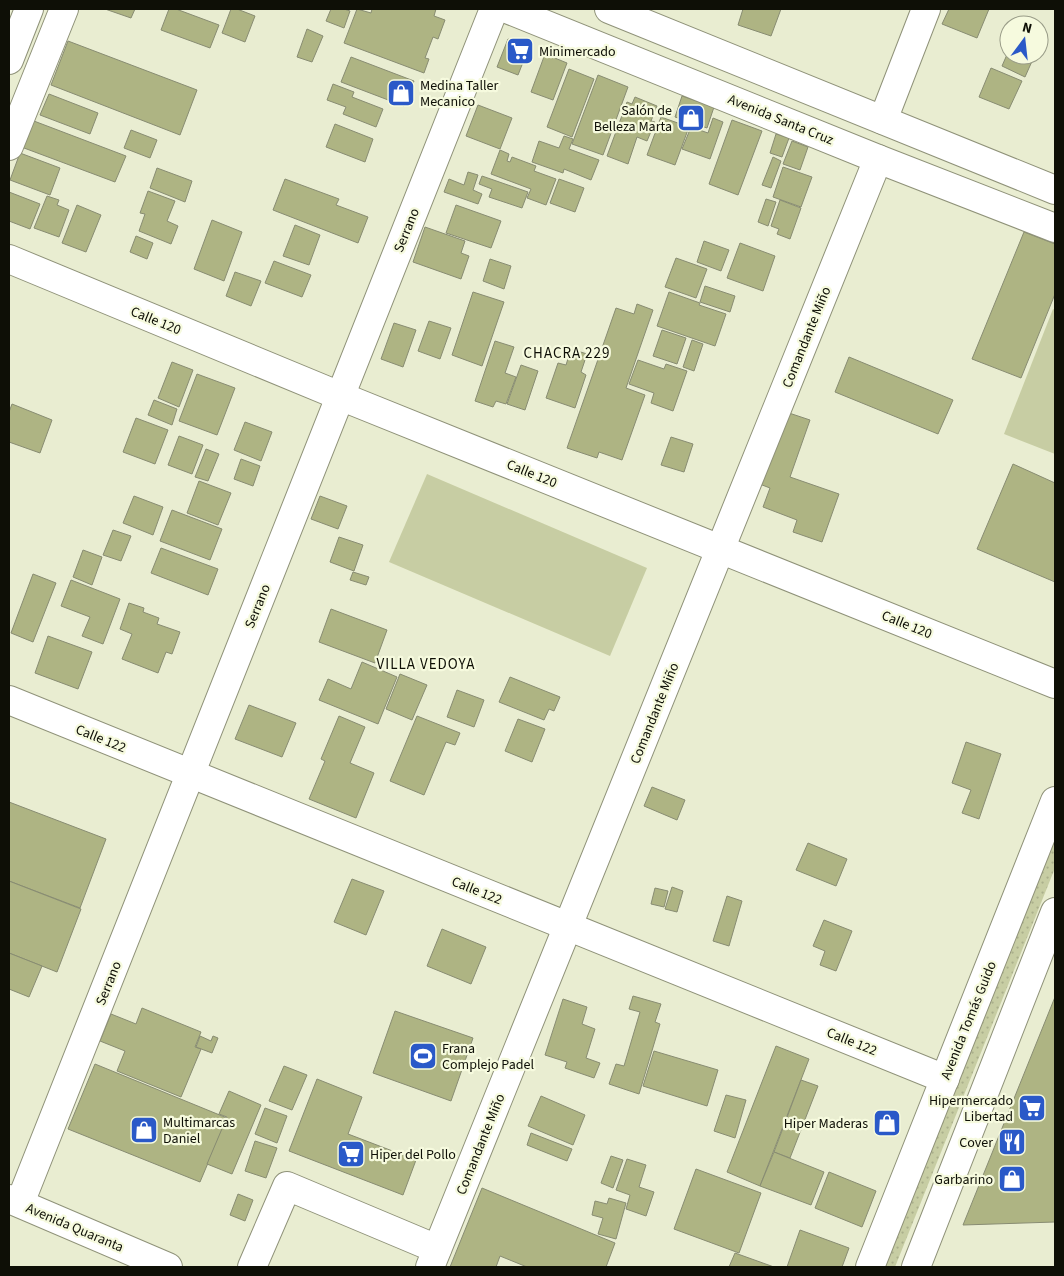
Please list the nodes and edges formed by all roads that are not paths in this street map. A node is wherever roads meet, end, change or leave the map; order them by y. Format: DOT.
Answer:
graph roads {
  1 [pos="29,9"];
  2 [pos="64,9"];
  3 [pos="494,9"];
  4 [pos="507,9"];
  5 [pos="610,9"];
  6 [pos="926,9"];
  7 [pos="9,60"];
  8 [pos="883,120"];
  9 [pos="9,146"];
  10 [pos="878,159"];
  11 [pos="1055,190"];
  12 [pos="1055,228"];
  13 [pos="9,259"];
  14 [pos="340,396"];
  15 [pos="720,549"];
  16 [pos="1055,684"];
  17 [pos="9,700"];
  18 [pos="190,774"];
  19 [pos="1055,801"];
  20 [pos="1055,912"];
  21 [pos="568,927"];
  22 [pos="945,1079"];
  23 [pos="14,1201"];
  24 [pos="433,1258"];
  25 [pos="141,1262"];
  26 [pos="168,1267"];
  27 [pos="252,1267"];
  28 [pos="870,1267"];
  29 [pos="916,1267"];
  1 -- 7 [label="main road"];
  2 -- 9 [label="main road"];
  3 -- 14 [label="main road, Serrano"];
  4 -- 10 [label="main road, Avenida Santa Cruz"];
  5 -- 8 [label="main road"];
  6 -- 8 [label="main road"];
  8 -- 11 [label="main road"];
  10 -- 12 [label="main road, Avenida Santa Cruz"];
  10 -- 15 [label="main road, Comandante Miño"];
  13 -- 14 [label="main road, Calle 120"];
  14 -- 15 [label="main road, Calle 120"];
  14 -- 18 [label="main road, Serrano"];
  15 -- 16 [label="main road, Calle 120"];
  15 -- 21 [label="main road, Comandante Miño"];
  17 -- 18 [label="main road, Calle 122"];
  18 -- 21 [label="main road, Calle 122"];
  18 -- 23 [label="main road, Serrano"];
  19 -- 22 [label="main road, Avenida Tomás Guido"];
  20 -- 29 [label="main road"];
  21 -- 22 [label="main road, Calle 122"];
  21 -- 24 [label="main road, Comandante Miño"];
  22 -- 28 [label="main road, Avenida Tomás Guido"];
  23 -- 25 [label="main road, Avenida Quaranta"];
  24 -- 27 [label="main road"];
  25 -- 26 [label="main road, Avenida Quaranta"];
}
